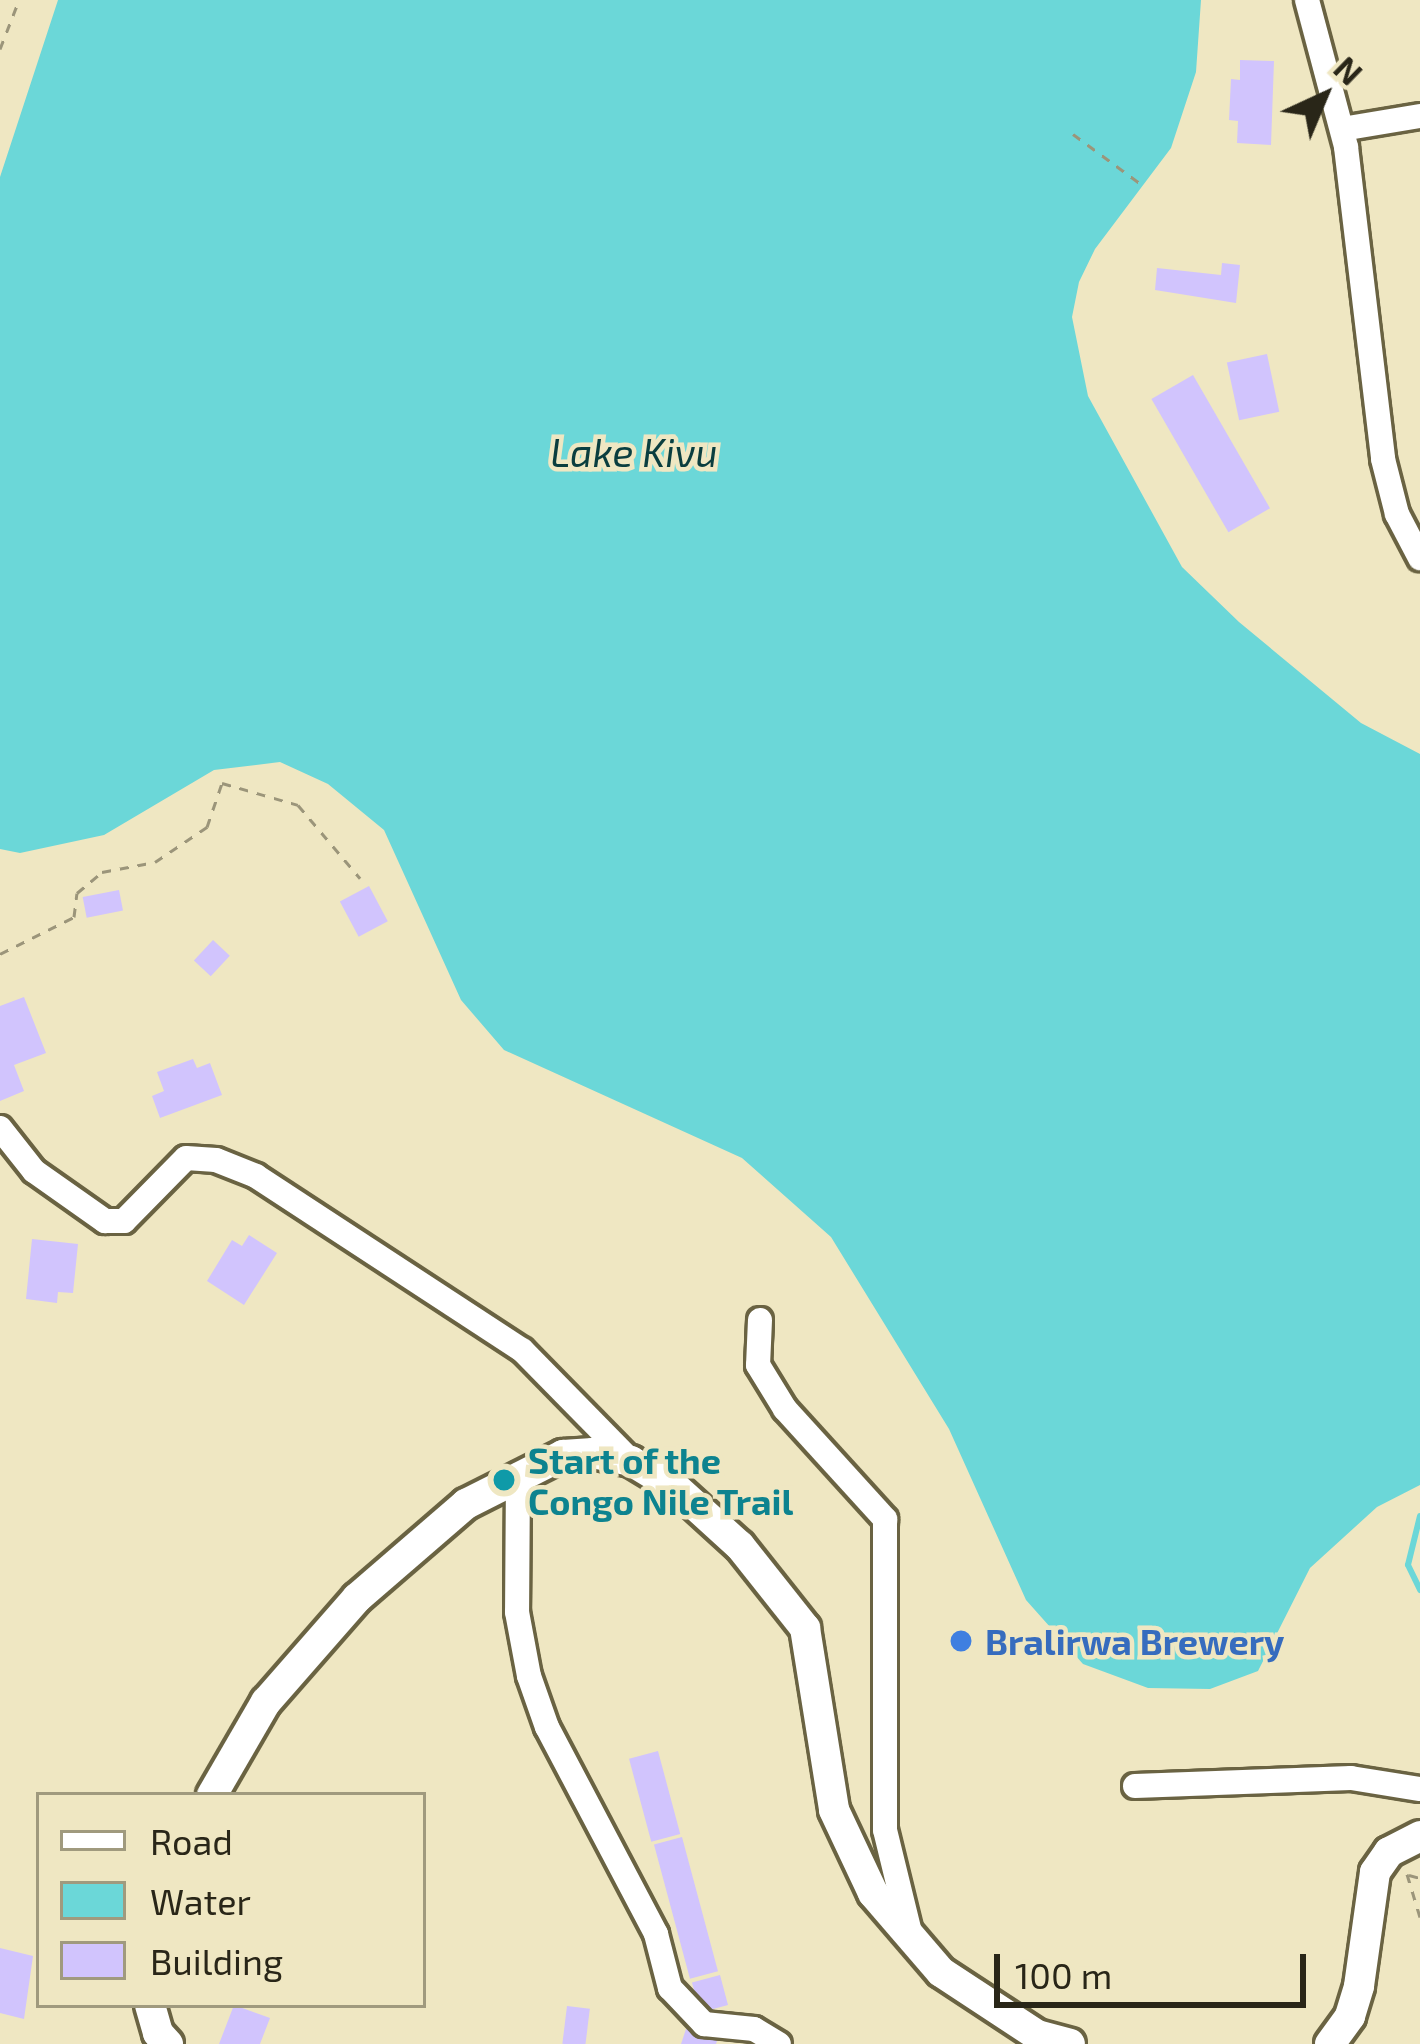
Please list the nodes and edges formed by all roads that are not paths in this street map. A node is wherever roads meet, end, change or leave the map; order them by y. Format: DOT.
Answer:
graph roads {
  1 [pos="1307,0"];
  2 [pos="1420,116"];
  3 [pos="1342,129"];
  4 [pos="1420,558"];
  5 [pos="0,1128"];
  6 [pos="760,1319"];
  7 [pos="631,1461"];
  8 [pos="518,1475"];
  9 [pos="1135,1786"];
  10 [pos="1420,1790"];
  11 [pos="214,1792"];
  12 [pos="1415,1851"];
  13 [pos="912,1939"];
  14 [pos="151,2008"];
  15 [pos="168,2044"];
  16 [pos="779,2044"];
  17 [pos="1070,2044"];
  18 [pos="1330,2044"];
  1 -- 3 [label="street"];
  2 -- 3 [label="street"];
  3 -- 4 [label="street"];
  5 -- 7 [label="street"];
  6 -- 13 [label="street"];
  7 -- 8 [label="main road"];
  7 -- 13 [label="main road"];
  8 -- 11 [label="main road"];
  8 -- 16 [label="street"];
  9 -- 10 [label="street"];
  12 -- 18 [label="main road"];
  13 -- 17 [label="main road"];
  14 -- 15 [label="main road"];
}
